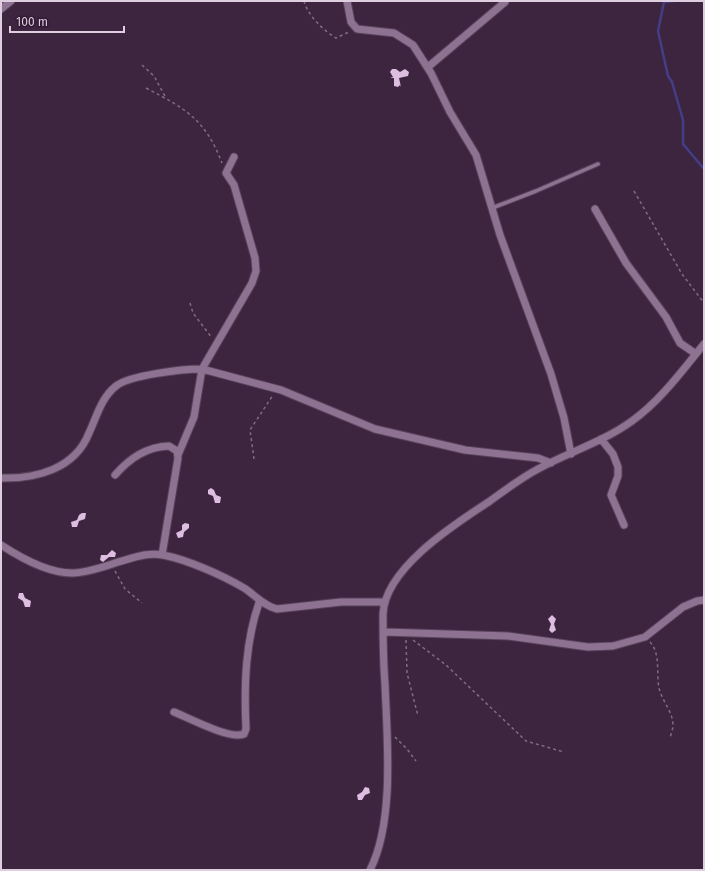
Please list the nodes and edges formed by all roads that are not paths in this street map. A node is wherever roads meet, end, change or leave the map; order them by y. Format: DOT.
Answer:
graph roads {
  1 [pos="11,1"];
  2 [pos="347,1"];
  3 [pos="505,2"];
  4 [pos="1,9"];
  5 [pos="428,67"];
  6 [pos="234,157"];
  7 [pos="598,164"];
  8 [pos="492,208"];
  9 [pos="595,209"];
  10 [pos="704,344"];
  11 [pos="696,354"];
  12 [pos="202,369"];
  13 [pos="601,439"];
  14 [pos="178,454"];
  15 [pos="570,454"];
  16 [pos="551,462"];
  17 [pos="116,475"];
  18 [pos="1,478"];
  19 [pos="624,525"];
  20 [pos="1,545"];
  21 [pos="162,555"];
  22 [pos="260,600"];
  23 [pos="704,600"];
  24 [pos="384,602"];
  25 [pos="384,632"];
  26 [pos="174,712"];
  27 [pos="370,870"];
  1 -- 4 [label="street"];
  2 -- 5 [label="street"];
  3 -- 5 [label="street"];
  5 -- 8 [label="street"];
  6 -- 12 [label="street"];
  7 -- 8 [label="lane"];
  8 -- 15 [label="street"];
  9 -- 11 [label="street"];
  10 -- 11 [label="street"];
  11 -- 13 [label="street"];
  12 -- 14 [label="street"];
  12 -- 16 [label="street"];
  12 -- 18 [label="street"];
  13 -- 15 [label="street"];
  13 -- 19 [label="street"];
  14 -- 17 [label="street"];
  14 -- 21 [label="street"];
  15 -- 16 [label="street"];
  16 -- 24 [label="street"];
  20 -- 21 [label="street"];
  21 -- 22 [label="street"];
  22 -- 24 [label="street"];
  22 -- 26 [label="street"];
  23 -- 25 [label="street"];
  24 -- 25 [label="street"];
  25 -- 27 [label="street"];
}
